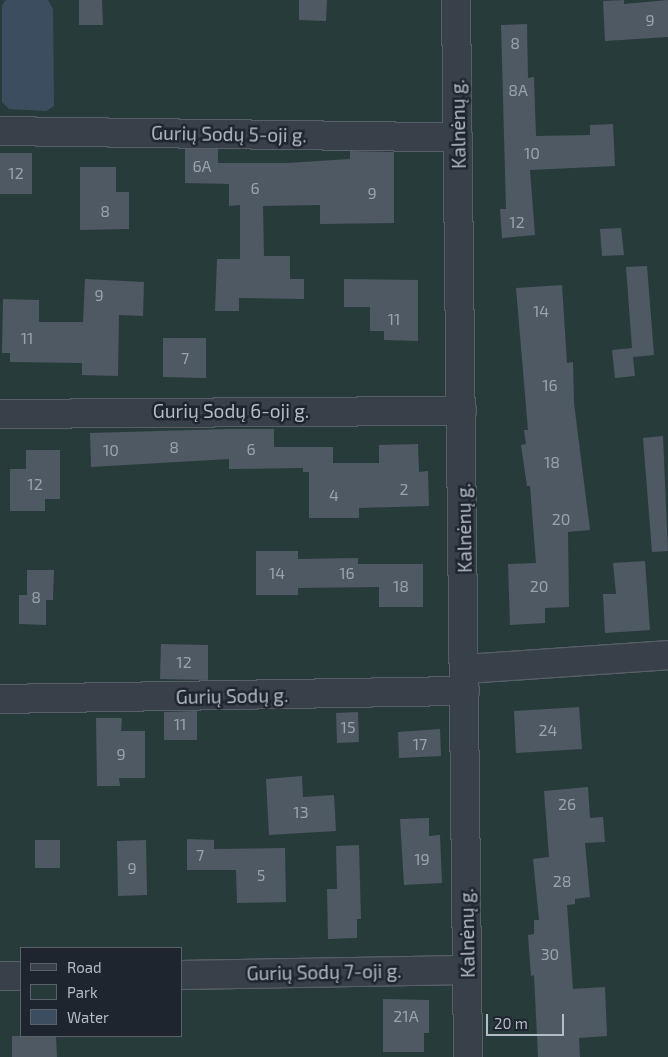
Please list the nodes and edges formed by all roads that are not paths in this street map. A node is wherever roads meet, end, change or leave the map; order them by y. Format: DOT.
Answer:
graph roads {
  1 [pos="456,0"];
  2 [pos="0,131"];
  3 [pos="458,137"];
  4 [pos="462,411"];
  5 [pos="0,414"];
  6 [pos="668,654"];
  7 [pos="465,680"];
  8 [pos="0,699"];
  9 [pos="467,970"];
  10 [pos="182,975"];
  11 [pos="0,976"];
  12 [pos="20,976"];
  13 [pos="468,1057"];
  1 -- 3 [label="street, Kalnėnų g."];
  2 -- 3 [label="street, Gurių Sodų 5-oji g."];
  3 -- 4 [label="street, Kalnėnų g."];
  4 -- 5 [label="street, Gurių Sodų 6-oji g."];
  4 -- 7 [label="street, Kalnėnų g."];
  6 -- 7 [label="street, Gurių Sodų g."];
  7 -- 8 [label="street, Gurių Sodų g."];
  7 -- 9 [label="street, Kalnėnų g."];
  9 -- 10 [label="street, Gurių Sodų 7-oji g."];
  9 -- 13 [label="street, Kalnėnų g."];
  11 -- 12 [label="street"];
}
